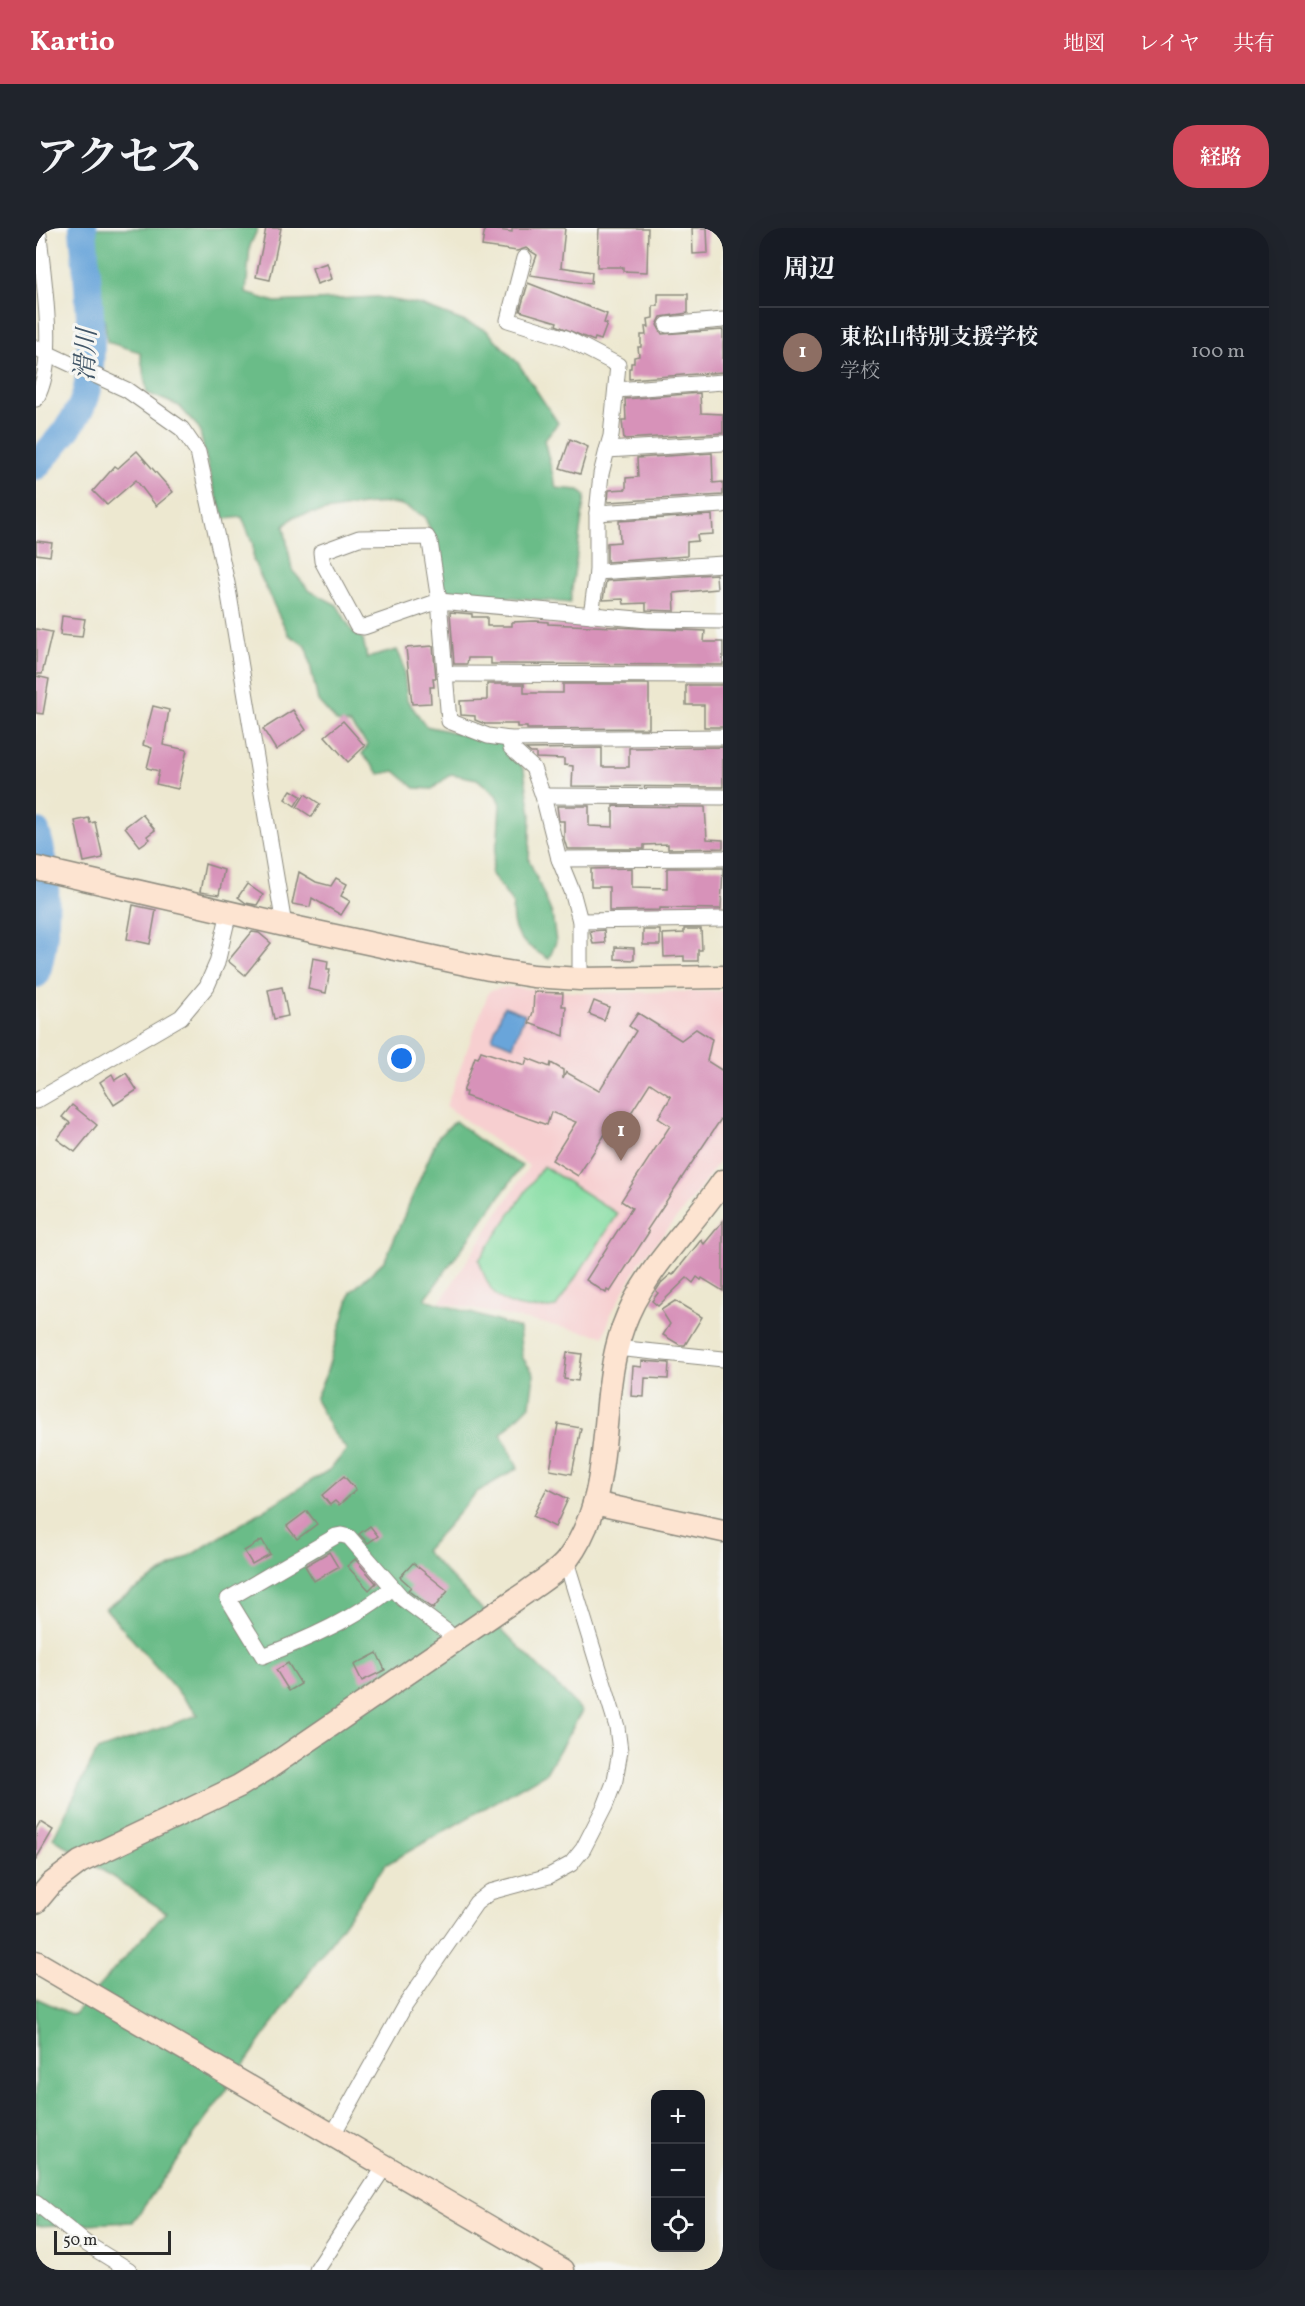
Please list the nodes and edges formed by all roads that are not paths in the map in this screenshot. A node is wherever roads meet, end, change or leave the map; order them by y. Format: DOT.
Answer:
graph roads {
  1 [pos="36,230"];
  2 [pos="524,258"];
  3 [pos="723,320"];
  4 [pos="667,325"];
  5 [pos="47,353"];
  6 [pos="723,382"];
  7 [pos="616,390"];
  8 [pos="36,399"];
  9 [pos="723,442"];
  10 [pos="607,450"];
  11 [pos="723,505"];
  12 [pos="597,513"];
  13 [pos="723,564"];
  14 [pos="597,572"];
  15 [pos="439,601"];
  16 [pos="591,615"];
  17 [pos="723,621"];
  18 [pos="446,674"];
  19 [pos="723,675"];
  20 [pos="723,737"];
  21 [pos="509,738"];
  22 [pos="543,796"];
  23 [pos="723,797"];
  24 [pos="723,858"];
  25 [pos="559,859"];
  26 [pos="36,868"];
  27 [pos="229,912"];
  28 [pos="723,919"];
  29 [pos="580,921"];
  30 [pos="284,925"];
  31 [pos="723,977"];
  32 [pos="580,979"];
  33 [pos="36,1101"];
  34 [pos="723,1181"];
  35 [pos="616,1348"];
  36 [pos="723,1359"];
  37 [pos="594,1503"];
  38 [pos="723,1532"];
  39 [pos="566,1561"];
  40 [pos="392,1588"];
  41 [pos="454,1640"];
  42 [pos="36,1902"];
  43 [pos="36,1962"];
  44 [pos="332,2136"];
  45 [pos="385,2166"];
  46 [pos="36,2203"];
  47 [pos="129,2270"];
  48 [pos="317,2270"];
  49 [pos="564,2270"];
  1 -- 5 [label="street"];
  2 -- 7 [label="street"];
  3 -- 4 [label="street"];
  5 -- 8 [label="street"];
  5 -- 30 [label="street"];
  6 -- 7 [label="street"];
  7 -- 10 [label="street"];
  9 -- 10 [label="street"];
  10 -- 12 [label="street"];
  11 -- 12 [label="street"];
  12 -- 14 [label="street"];
  13 -- 14 [label="street"];
  14 -- 16 [label="street"];
  15 -- 15 [label="street"];
  15 -- 16 [label="street"];
  15 -- 18 [label="street"];
  16 -- 17 [label="street"];
  18 -- 19 [label="street"];
  18 -- 21 [label="street"];
  20 -- 21 [label="street"];
  21 -- 22 [label="street"];
  22 -- 23 [label="street"];
  22 -- 25 [label="street"];
  24 -- 25 [label="street"];
  25 -- 29 [label="street"];
  26 -- 27 [label="street"];
  27 -- 30 [label="street"];
  27 -- 33 [label="street"];
  28 -- 29 [label="street"];
  29 -- 32 [label="street"];
  30 -- 32 [label="street"];
  31 -- 32 [label="street"];
  34 -- 35 [label="street"];
  35 -- 36 [label="street"];
  35 -- 37 [label="street"];
  37 -- 38 [label="street"];
  37 -- 39 [label="street"];
  39 -- 41 [label="street"];
  39 -- 44 [label="street"];
  40 -- 40 [label="street"];
  40 -- 41 [label="street"];
  41 -- 42 [label="street"];
  43 -- 44 [label="street"];
  44 -- 45 [label="street"];
  45 -- 48 [label="street"];
  45 -- 49 [label="street"];
  46 -- 47 [label="street"];
}
